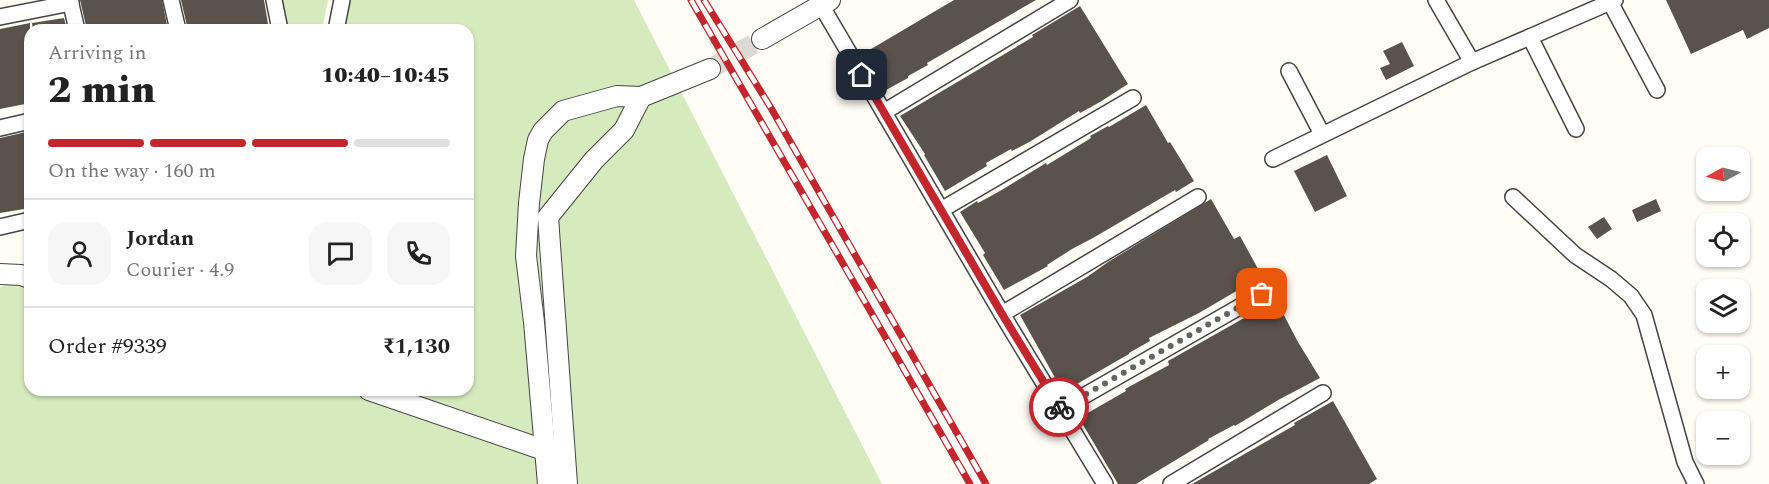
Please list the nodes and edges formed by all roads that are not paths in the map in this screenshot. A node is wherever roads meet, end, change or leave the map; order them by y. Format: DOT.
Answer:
graph roads {
  1 [pos="171,0"];
  2 [pos="274,0"];
  3 [pos="342,0"];
  4 [pos="1070,0"];
  5 [pos="1436,0"];
  6 [pos="1612,1"];
  7 [pos="70,2"];
  8 [pos="826,2"];
  9 [pos="0,17"];
  10 [pos="76,24"];
  11 [pos="177,24"];
  12 [pos="279,24"];
  13 [pos="337,24"];
  14 [pos="1530,37"];
  15 [pos="762,39"];
  16 [pos="1472,62"];
  17 [pos="710,69"];
  18 [pos="1289,71"];
  19 [pos="1658,90"];
  20 [pos="640,97"];
  21 [pos="1132,98"];
  22 [pos="884,112"];
  23 [pos="24,122"];
  24 [pos="0,128"];
  25 [pos="1576,129"];
  26 [pos="1323,134"];
  27 [pos="1273,159"];
  28 [pos="1198,197"];
  29 [pos="1513,197"];
  30 [pos="529,203"];
  31 [pos="941,210"];
  32 [pos="548,216"];
  33 [pos="24,221"];
  34 [pos="0,227"];
  35 [pos="0,274"];
  36 [pos="24,276"];
  37 [pos="1262,294"];
  38 [pos="1002,314"];
  39 [pos="1323,393"];
  40 [pos="386,396"];
  41 [pos="1060,409"];
  42 [pos="544,450"];
  43 [pos="565,453"];
  44 [pos="548,484"];
  45 [pos="567,484"];
  46 [pos="1105,484"];
  47 [pos="1171,484"];
  48 [pos="1696,484"];
  1 -- 11 [label="street"];
  2 -- 12 [label="street"];
  3 -- 13 [label="street"];
  4 -- 22 [label="street"];
  5 -- 16 [label="street"];
  6 -- 14 [label="street"];
  6 -- 19 [label="street"];
  7 -- 9 [label="street"];
  7 -- 10 [label="street"];
  8 -- 15 [label="street"];
  8 -- 22 [label="street"];
  14 -- 16 [label="street"];
  14 -- 25 [label="street"];
  16 -- 26 [label="street"];
  17 -- 20 [label="street"];
  18 -- 26 [label="street"];
  20 -- 30 [label="street"];
  20 -- 32 [label="street"];
  21 -- 31 [label="street"];
  22 -- 31 [label="street"];
  23 -- 24 [label="street"];
  26 -- 27 [label="street"];
  28 -- 38 [label="street"];
  29 -- 48 [label="street"];
  30 -- 32 [label="street"];
  30 -- 42 [label="street"];
  31 -- 38 [label="street"];
  32 -- 43 [label="street"];
  33 -- 34 [label="street"];
  35 -- 36 [label="street"];
  37 -- 41 [label="street"];
  38 -- 41 [label="street"];
  39 -- 47 [label="street"];
  40 -- 42 [label="street"];
  41 -- 46 [label="street"];
  42 -- 43 [label="street"];
  42 -- 44 [label="street"];
  43 -- 45 [label="street"];
}
